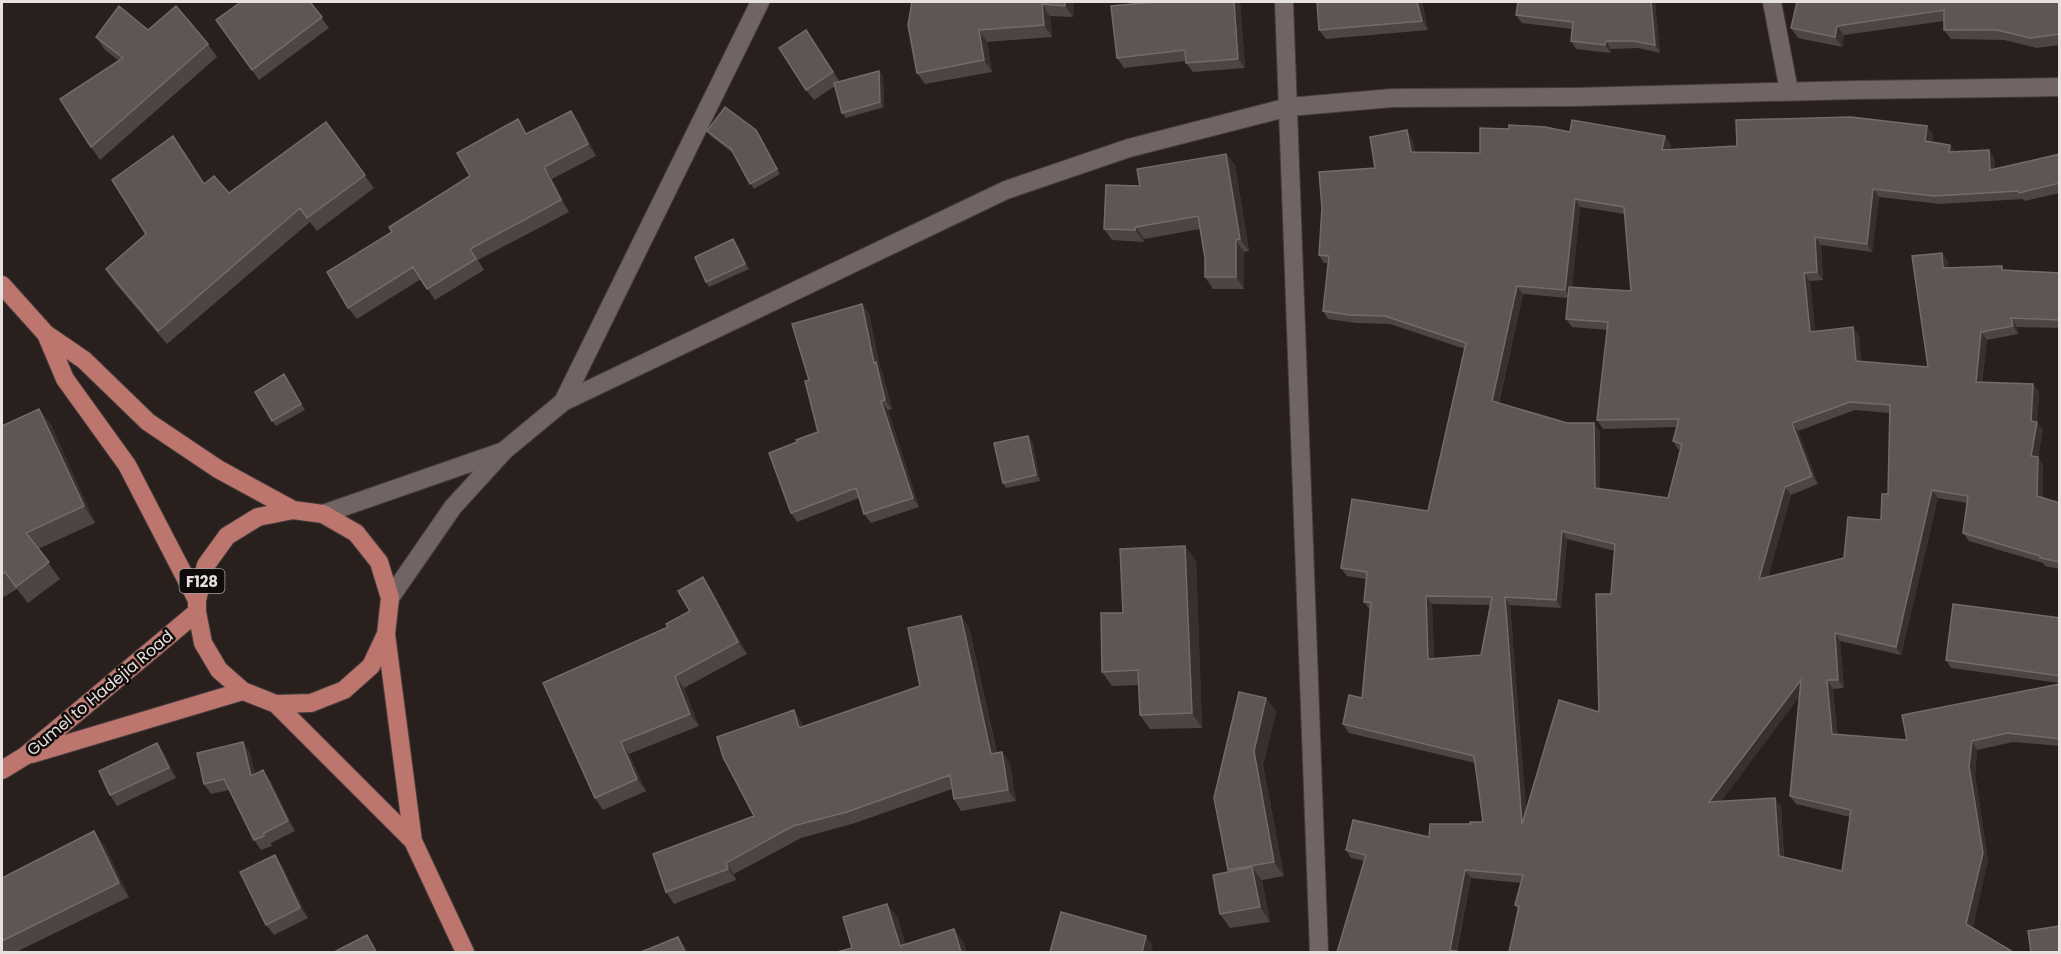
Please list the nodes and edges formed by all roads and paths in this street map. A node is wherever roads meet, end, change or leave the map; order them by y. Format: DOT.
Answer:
graph roads {
  1 [pos="760,2"];
  2 [pos="1284,2"];
  3 [pos="1772,2"];
  4 [pos="2060,87"];
  5 [pos="1789,91"];
  6 [pos="1289,107"];
  7 [pos="2,285"];
  8 [pos="46,334"];
  9 [pos="563,402"];
  10 [pos="505,450"];
  11 [pos="292,510"];
  12 [pos="323,514"];
  13 [pos="390,598"];
  14 [pos="197,606"];
  15 [pos="386,634"];
  16 [pos="243,691"];
  17 [pos="276,704"];
  18 [pos="25,756"];
  19 [pos="2,770"];
  20 [pos="413,841"];
  21 [pos="465,952"];
  22 [pos="1319,952"];
  1 -- 9 [label="street"];
  2 -- 6 [label="street"];
  3 -- 5 [label="street"];
  4 -- 5 [label="street"];
  5 -- 6 [label="street"];
  6 -- 9 [label="street"];
  6 -- 22 [label="street"];
  7 -- 8 [label="main road, F128"];
  8 -- 11 [label="main road, F128"];
  8 -- 14 [label="main road, F128"];
  9 -- 10 [label="street"];
  10 -- 12 [label="street"];
  10 -- 13 [label="street"];
  11 -- 12 [label="main road, F128"];
  11 -- 14 [label="main road, F128"];
  12 -- 13 [label="main road, F128"];
  13 -- 15 [label="main road, F128"];
  14 -- 16 [label="main road, F128"];
  14 -- 18 [label="main road, Gumel to Hadejia Road / F128"];
  15 -- 17 [label="main road, F128"];
  15 -- 20 [label="main road"];
  16 -- 17 [label="main road, F128"];
  16 -- 18 [label="main road, F128"];
  17 -- 20 [label="main road"];
  18 -- 19 [label="main road, Gumel to Hadejia Road / F128"];
  20 -- 21 [label="main road"];
}
